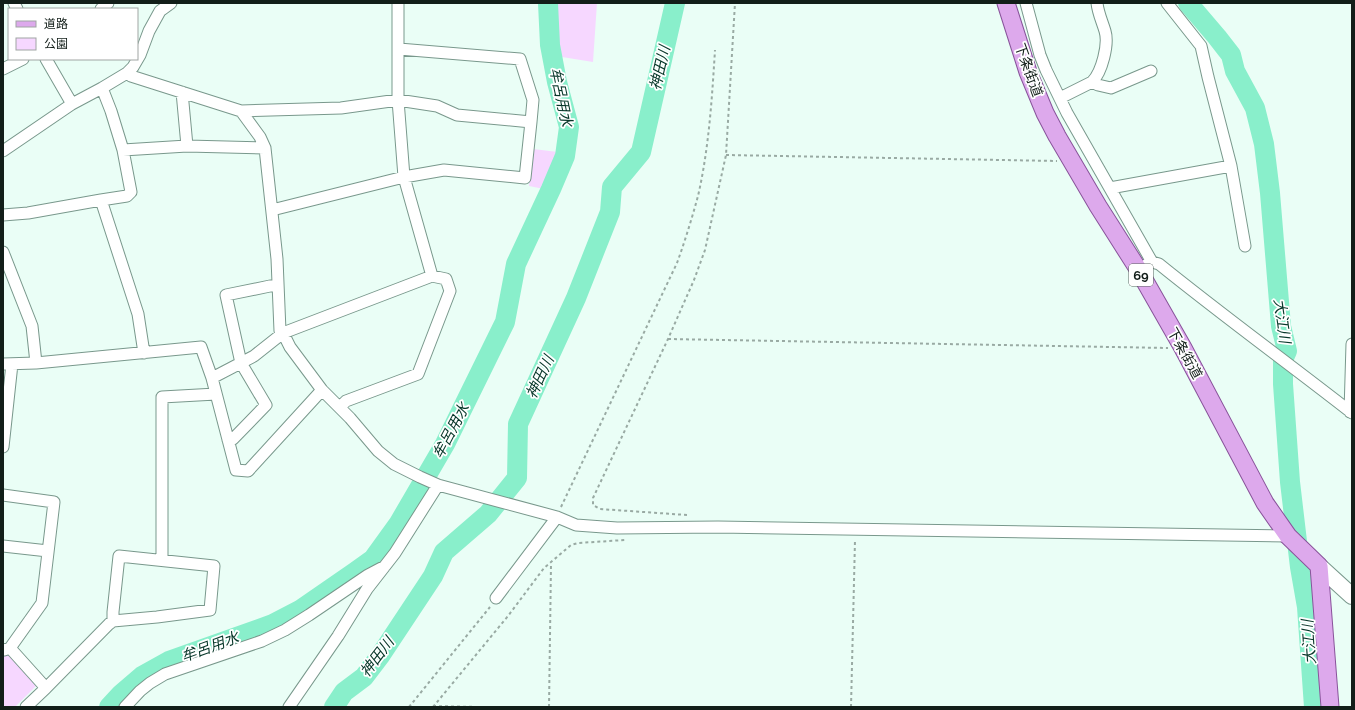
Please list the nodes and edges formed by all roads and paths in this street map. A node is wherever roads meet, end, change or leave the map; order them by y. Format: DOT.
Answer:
graph roads {
  1 [pos="171,3"];
  2 [pos="398,3"];
  3 [pos="735,3"];
  4 [pos="1006,3"];
  5 [pos="1026,3"];
  6 [pos="1097,3"];
  7 [pos="1167,3"];
  8 [pos="399,49"];
  9 [pos="715,50"];
  10 [pos="138,58"];
  11 [pos="21,60"];
  12 [pos="47,60"];
  13 [pos="137,60"];
  14 [pos="3,69"];
  15 [pos="1152,71"];
  16 [pos="127,73"];
  17 [pos="1092,82"];
  18 [pos="102,88"];
  19 [pos="182,92"];
  20 [pos="1060,98"];
  21 [pos="398,100"];
  22 [pos="72,104"];
  23 [pos="241,111"];
  24 [pos="531,122"];
  25 [pos="187,146"];
  26 [pos="265,148"];
  27 [pos="123,150"];
  28 [pos="3,151"];
  29 [pos="726,155"];
  30 [pos="1069,159"];
  31 [pos="1231,166"];
  32 [pos="404,177"];
  33 [pos="1113,192"];
  34 [pos="101,200"];
  35 [pos="1098,206"];
  36 [pos="272,210"];
  37 [pos="3,215"];
  38 [pos="1246,246"];
  39 [pos="3,252"];
  40 [pos="1145,266"];
  41 [pos="432,276"];
  42 [pos="278,286"];
  43 [pos="283,333"];
  44 [pos="668,338"];
  45 [pos="1352,344"];
  46 [pos="1183,348"];
  47 [pos="144,353"];
  48 [pos="36,363"];
  49 [pos="241,363"];
  50 [pos="8,364"];
  51 [pos="212,378"];
  52 [pos="322,390"];
  53 [pos="216,394"];
  54 [pos="340,407"];
  55 [pos="1351,413"];
  56 [pos="228,440"];
  57 [pos="3,447"];
  58 [pos="436,484"];
  59 [pos="3,495"];
  60 [pos="554,516"];
  61 [pos="694,516"];
  62 [pos="855,529"];
  63 [pos="1290,538"];
  64 [pos="626,540"];
  65 [pos="3,546"];
  66 [pos="48,551"];
  67 [pos="162,560"];
  68 [pos="1315,562"];
  69 [pos="550,564"];
  70 [pos="385,566"];
  71 [pos="1352,596"];
  72 [pos="496,598"];
  73 [pos="114,621"];
  74 [pos="7,649"];
  75 [pos="46,688"];
  76 [pos="26,707"];
  77 [pos="125,707"];
  78 [pos="289,707"];
  79 [pos="409,707"];
  80 [pos="433,707"];
  81 [pos="480,707"];
  82 [pos="549,707"];
  83 [pos="851,707"];
  84 [pos="1330,707"];
  1 -- 10 [label="street"];
  2 -- 8 [label="street"];
  3 -- 29 [label="path"];
  4 -- 30 [label="main road, 下条街道 / 69"];
  5 -- 20 [label="street"];
  6 -- 17 [label="street"];
  7 -- 31 [label="street"];
  8 -- 21 [label="street"];
  8 -- 24 [label="street"];
  9 -- 60 [label="path"];
  11 -- 14 [label="street"];
  12 -- 22 [label="street"];
  13 -- 16 [label="street"];
  15 -- 17 [label="street"];
  16 -- 18 [label="street"];
  16 -- 19 [label="street"];
  17 -- 20 [label="street"];
  18 -- 22 [label="street"];
  18 -- 27 [label="street"];
  19 -- 23 [label="street"];
  19 -- 25 [label="street"];
  20 -- 33 [label="street"];
  21 -- 23 [label="street"];
  21 -- 24 [label="street"];
  21 -- 32 [label="street"];
  22 -- 28 [label="street"];
  23 -- 26 [label="street"];
  24 -- 32 [label="street"];
  25 -- 26 [label="street"];
  25 -- 27 [label="street"];
  26 -- 36 [label="street"];
  27 -- 34 [label="street"];
  29 -- 30 [label="path"];
  29 -- 44 [label="path"];
  30 -- 35 [label="main road, 下条街道 / 69"];
  31 -- 33 [label="street"];
  31 -- 38 [label="street"];
  32 -- 36 [label="street"];
  32 -- 41 [label="street"];
  33 -- 35 [label="street"];
  33 -- 40 [label="street"];
  34 -- 37 [label="street"];
  34 -- 47 [label="street"];
  35 -- 40 [label="main road, 下条街道 / 69"];
  36 -- 42 [label="street"];
  39 -- 48 [label="street"];
  40 -- 46 [label="main road, 下条街道 / 69"];
  40 -- 55 [label="street"];
  41 -- 43 [label="street"];
  41 -- 54 [label="street"];
  42 -- 43 [label="street"];
  42 -- 49 [label="street"];
  43 -- 49 [label="street"];
  43 -- 52 [label="street"];
  44 -- 46 [label="path"];
  44 -- 61 [label="path"];
  45 -- 55 [label="street"];
  46 -- 63 [label="main road, 下条街道 / 69"];
  47 -- 48 [label="street"];
  47 -- 51 [label="street"];
  48 -- 50 [label="street"];
  49 -- 51 [label="street"];
  49 -- 56 [label="street"];
  50 -- 57 [label="street"];
  51 -- 53 [label="street"];
  52 -- 54 [label="street"];
  52 -- 56 [label="street"];
  53 -- 56 [label="street"];
  53 -- 67 [label="street"];
  54 -- 58 [label="street"];
  58 -- 60 [label="street"];
  58 -- 70 [label="street"];
  59 -- 66 [label="street"];
  60 -- 62 [label="street"];
  60 -- 72 [label="street"];
  62 -- 63 [label="street"];
  62 -- 83 [label="path"];
  63 -- 68 [label="main road, 下条街道 / 69"];
  64 -- 69 [label="path"];
  65 -- 66 [label="street"];
  66 -- 74 [label="street"];
  67 -- 73 [label="street"];
  67 -- 73 [label="street"];
  68 -- 71 [label="main road"];
  68 -- 84 [label="main road"];
  69 -- 80 [label="path"];
  69 -- 82 [label="path"];
  70 -- 77 [label="street"];
  70 -- 78 [label="street"];
  72 -- 79 [label="path"];
  73 -- 75 [label="street"];
  74 -- 75 [label="street"];
  75 -- 76 [label="street"];
  80 -- 81 [label="path"];
}
